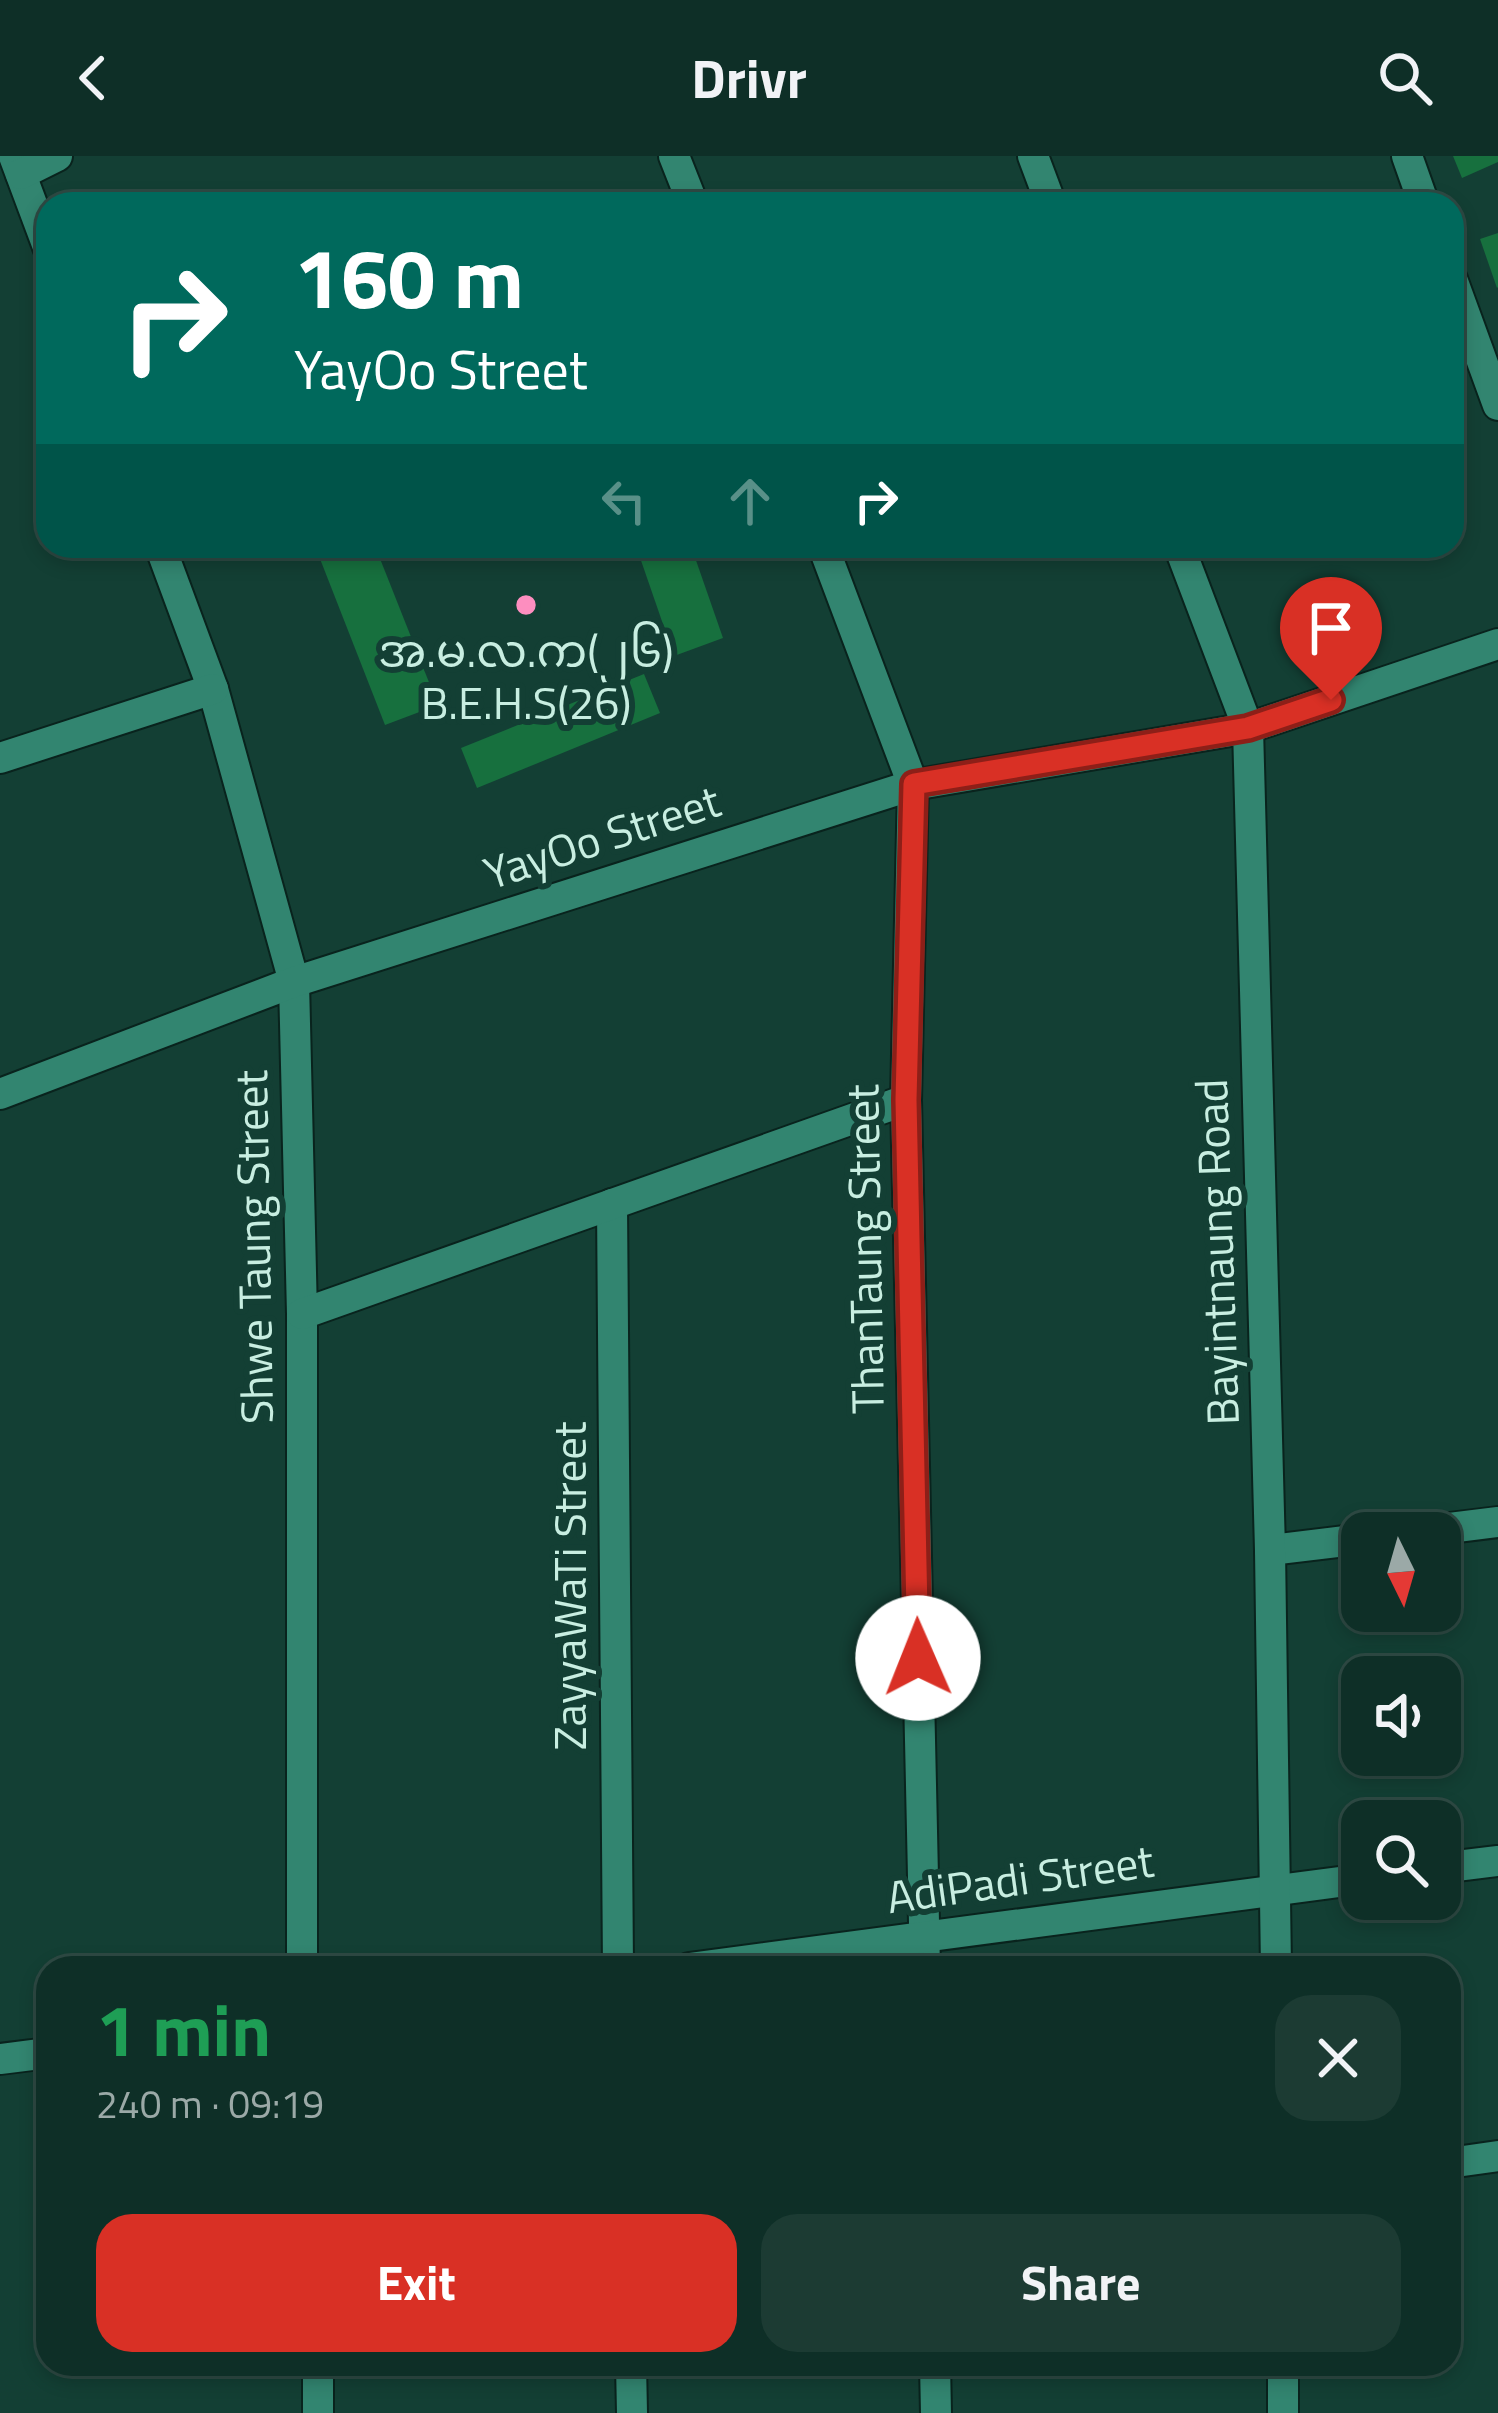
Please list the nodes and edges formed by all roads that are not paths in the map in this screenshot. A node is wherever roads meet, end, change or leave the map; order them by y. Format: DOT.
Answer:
graph roads {
  1 [pos="57,156"];
  2 [pos="674,156"];
  3 [pos="1033,156"];
  4 [pos="1407,156"];
  5 [pos="17,165"];
  6 [pos="688,192"];
  7 [pos="1046,192"];
  8 [pos="1420,192"];
  9 [pos="36,215"];
  10 [pos="1464,312"];
  11 [pos="1498,404"];
  12 [pos="165,558"];
  13 [pos="828,558"];
  14 [pos="1184,558"];
  15 [pos="1498,644"];
  16 [pos="214,688"];
  17 [pos="1248,728"];
  18 [pos="0,758"];
  19 [pos="914,784"];
  20 [pos="294,982"];
  21 [pos="0,1094"];
  22 [pos="906,1100"];
  23 [pos="612,1204"];
  24 [pos="302,1314"];
  25 [pos="1498,1522"];
  26 [pos="1461,1527"];
  27 [pos="1341,1542"];
  28 [pos="1270,1550"];
  29 [pos="1498,1861"];
  30 [pos="1461,1865"];
  31 [pos="1341,1882"];
  32 [pos="1274,1890"];
  33 [pos="924,1953"];
  34 [pos="302,1956"];
  35 [pos="618,1956"];
  36 [pos="877,1956"];
  37 [pos="1276,1956"];
  38 [pos="36,2054"];
  39 [pos="0,2059"];
  40 [pos="1498,2156"];
  41 [pos="1461,2161"];
  42 [pos="318,2376"];
  43 [pos="631,2376"];
  44 [pos="935,2376"];
  45 [pos="1282,2376"];
  46 [pos="318,2413"];
  47 [pos="632,2413"];
  48 [pos="936,2413"];
  49 [pos="1283,2413"];
  1 -- 5 [label="street"];
  2 -- 6 [label="street"];
  3 -- 7 [label="street"];
  4 -- 8 [label="street"];
  5 -- 9 [label="street"];
  10 -- 11 [label="street"];
  12 -- 16 [label="street, Shwe Taung Street"];
  13 -- 19 [label="street, ThanTaung Street"];
  14 -- 17 [label="street, Bayintnaung Road"];
  15 -- 17 [label="street, YayOo Street"];
  16 -- 18 [label="street"];
  16 -- 20 [label="street, Shwe Taung Street"];
  17 -- 19 [label="street, YayOo Street"];
  17 -- 28 [label="street, Bayintnaung Road"];
  19 -- 20 [label="street, YayOo Street"];
  19 -- 22 [label="street, ThanTaung Street"];
  20 -- 21 [label="street, YayOo Street"];
  20 -- 24 [label="street, Shwe Taung Street"];
  22 -- 23 [label="street"];
  22 -- 33 [label="street, ThanTaung Street"];
  23 -- 24 [label="street"];
  23 -- 35 [label="street, ZayyaWaTi Street"];
  24 -- 34 [label="street, Shwe Taung Street"];
  25 -- 26 [label="street"];
  27 -- 28 [label="street"];
  28 -- 32 [label="street, Bayintnaung Road"];
  29 -- 30 [label="street"];
  31 -- 32 [label="street, AdiPadi Street"];
  32 -- 33 [label="street, AdiPadi Street"];
  32 -- 37 [label="street, Bayintnaung Road"];
  33 -- 36 [label="street, AdiPadi Street"];
  38 -- 39 [label="street"];
  40 -- 41 [label="street"];
  42 -- 46 [label="street"];
  43 -- 47 [label="street"];
  44 -- 48 [label="street"];
  45 -- 49 [label="street"];
}
